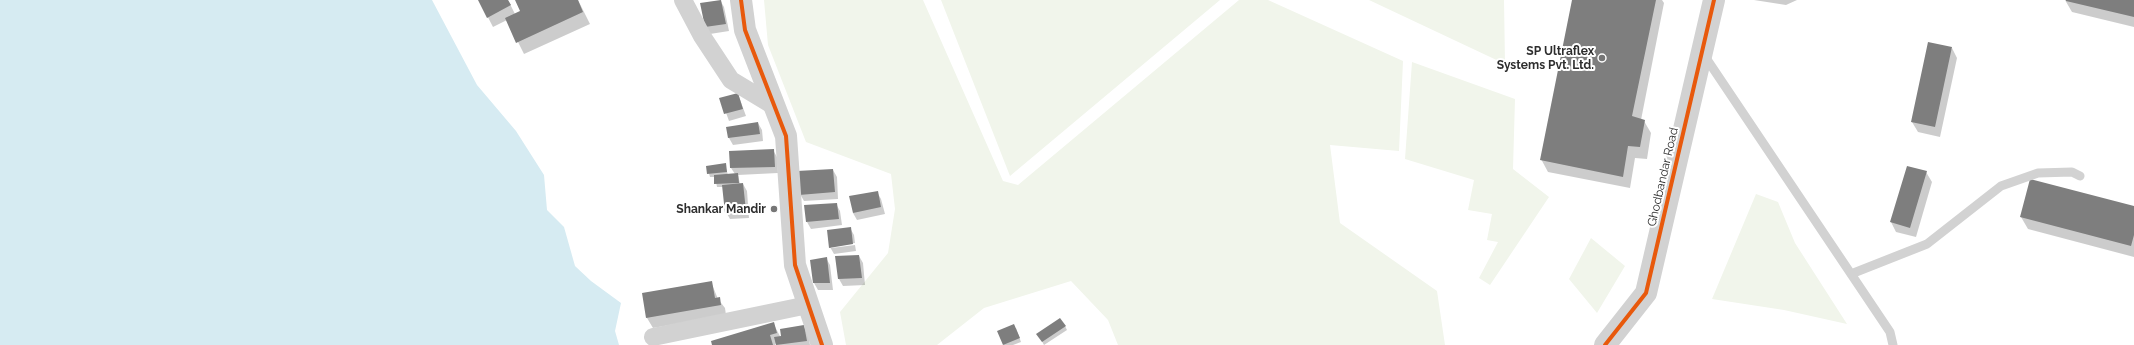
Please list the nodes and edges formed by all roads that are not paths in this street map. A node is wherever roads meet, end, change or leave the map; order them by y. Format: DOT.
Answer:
graph roads {
  1 [pos="684,0"];
  2 [pos="741,0"];
  3 [pos="1714,0"];
  4 [pos="1702,52"];
  5 [pos="774,106"];
  6 [pos="2080,176"];
  7 [pos="1851,274"];
  8 [pos="808,305"];
  9 [pos="653,337"];
  10 [pos="822,345"];
  11 [pos="1605,345"];
  12 [pos="1893,345"];
  1 -- 5 [label="street"];
  2 -- 5 [label="street"];
  3 -- 4 [label="street, Ghodbandar Road"];
  4 -- 7 [label="lane"];
  4 -- 11 [label="street, Ghodbandar Road"];
  5 -- 8 [label="street"];
  6 -- 7 [label="lane"];
  7 -- 12 [label="lane"];
  8 -- 9 [label="street"];
  8 -- 10 [label="street"];
}
